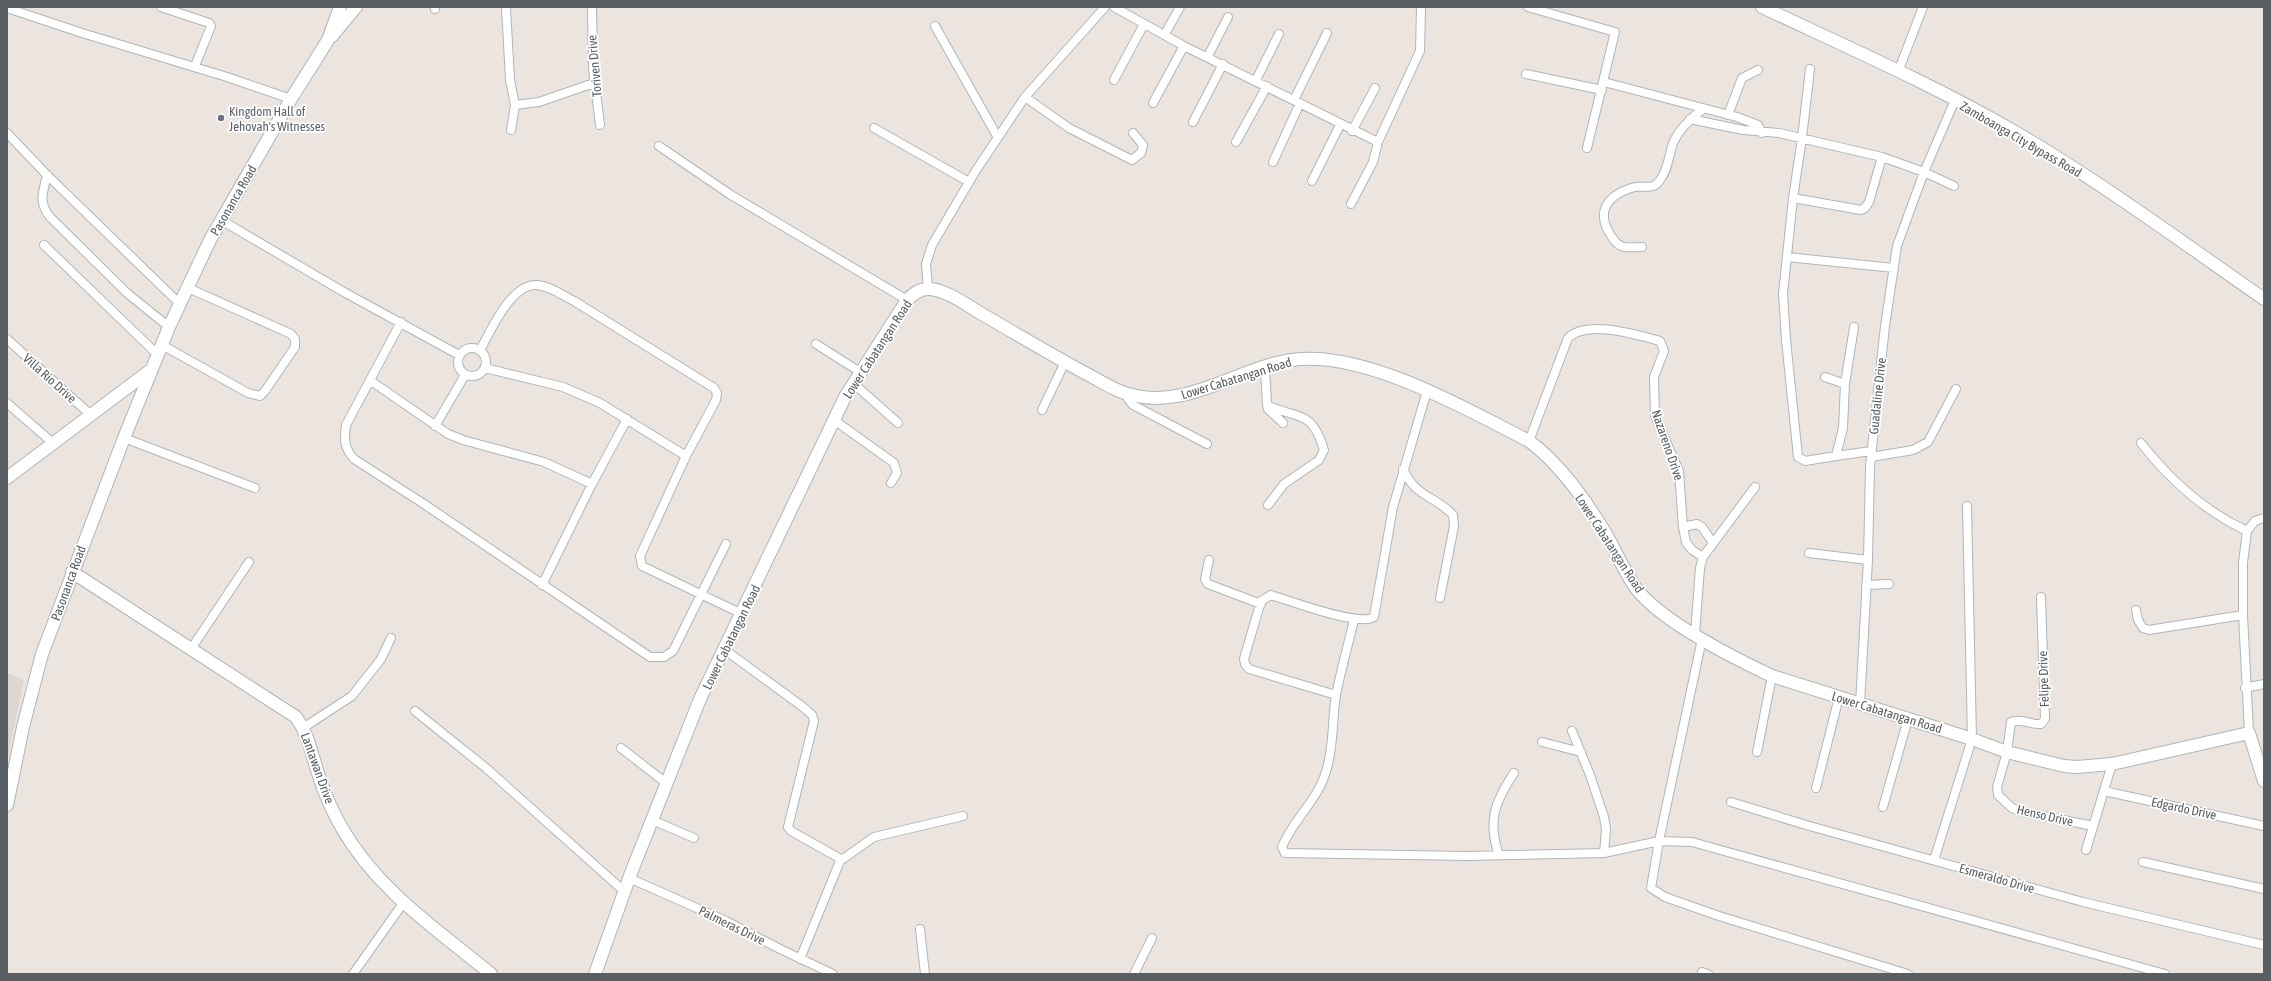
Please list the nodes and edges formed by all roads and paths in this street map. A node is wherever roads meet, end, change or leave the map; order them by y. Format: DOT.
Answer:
graph roads {
  1 [pos="161,7"];
  2 [pos="340,7"];
  3 [pos="356,7"];
  4 [pos="506,7"];
  5 [pos="592,7"];
  6 [pos="1105,7"];
  7 [pos="1114,7"];
  8 [pos="1180,7"];
  9 [pos="1421,7"];
  10 [pos="1528,7"];
  11 [pos="1762,7"];
  12 [pos="1923,7"];
  13 [pos="7,8"];
  14 [pos="1228,17"];
  15 [pos="1144,24"];
  16 [pos="935,26"];
  17 [pos="1165,34"];
  18 [pos="1279,34"];
  19 [pos="1327,34"];
  20 [pos="328,40"];
  21 [pos="1184,46"];
  22 [pos="1208,56"];
  23 [pos="1223,64"];
  24 [pos="195,66"];
  25 [pos="1810,69"];
  26 [pos="1758,70"];
  27 [pos="1898,72"];
  28 [pos="1526,74"];
  29 [pos="1114,80"];
  30 [pos="1256,80"];
  31 [pos="594,83"];
  32 [pos="1267,86"];
  33 [pos="1603,86"];
  34 [pos="1375,88"];
  35 [pos="1025,97"];
  36 [pos="291,99"];
  37 [pos="1955,100"];
  38 [pos="1297,101"];
  39 [pos="1153,103"];
  40 [pos="515,105"];
  41 [pos="1703,109"];
  42 [pos="1728,115"];
  43 [pos="1690,119"];
  44 [pos="1193,122"];
  45 [pos="600,125"];
  46 [pos="1340,125"];
  47 [pos="874,128"];
  48 [pos="511,130"];
  49 [pos="1352,131"];
  50 [pos="1133,133"];
  51 [pos="1762,133"];
  52 [pos="7,134"];
  53 [pos="997,136"];
  54 [pos="1802,138"];
  55 [pos="1236,142"];
  56 [pos="1378,142"];
  57 [pos="659,146"];
  58 [pos="1587,148"];
  59 [pos="1882,157"];
  60 [pos="1273,162"];
  61 [pos="1924,172"];
  62 [pos="47,175"];
  63 [pos="1312,181"];
  64 [pos="969,182"];
  65 [pos="1954,186"];
  66 [pos="1793,198"];
  67 [pos="1351,204"];
  68 [pos="221,220"];
  69 [pos="44,245"];
  70 [pos="1642,247"];
  71 [pos="1787,257"];
  72 [pos="1894,268"];
  73 [pos="186,287"];
  74 [pos="928,289"];
  75 [pos="2264,299"];
  76 [pos="907,300"];
  77 [pos="179,303"];
  78 [pos="401,322"];
  79 [pos="1854,327"];
  80 [pos="169,328"];
  81 [pos="7,340"];
  82 [pos="816,344"];
  83 [pos="160,350"];
  84 [pos="480,350"];
  85 [pos="459,355"];
  86 [pos="1065,362"];
  87 [pos="153,368"];
  88 [pos="485,368"];
  89 [pos="1265,368"];
  90 [pos="860,372"];
  91 [pos="465,374"];
  92 [pos="1825,377"];
  93 [pos="371,382"];
  94 [pos="853,383"];
  95 [pos="1845,384"];
  96 [pos="1956,390"];
  97 [pos="1427,391"];
  98 [pos="1127,394"];
  99 [pos="7,403"];
  100 [pos="1267,405"];
  101 [pos="1042,410"];
  102 [pos="92,416"];
  103 [pos="627,419"];
  104 [pos="834,420"];
  105 [pos="898,423"];
  106 [pos="1283,423"];
  107 [pos="435,426"];
  108 [pos="124,438"];
  109 [pos="1529,440"];
  110 [pos="2141,442"];
  111 [pos="54,444"];
  112 [pos="1207,444"];
  113 [pos="1871,454"];
  114 [pos="686,456"];
  115 [pos="1836,456"];
  116 [pos="1403,469"];
  117 [pos="7,478"];
  118 [pos="891,483"];
  119 [pos="592,484"];
  120 [pos="255,488"];
  121 [pos="1755,488"];
  122 [pos="1268,505"];
  123 [pos="1967,506"];
  124 [pos="2264,518"];
  125 [pos="1683,527"];
  126 [pos="2248,531"];
  127 [pos="1713,543"];
  128 [pos="726,544"];
  129 [pos="1809,553"];
  130 [pos="1703,557"];
  131 [pos="1210,560"];
  132 [pos="1868,560"];
  133 [pos="249,562"];
  134 [pos="72,572"];
  135 [pos="1889,584"];
  136 [pos="542,585"];
  137 [pos="1866,585"];
  138 [pos="701,594"];
  139 [pos="2041,597"];
  140 [pos="1440,598"];
  141 [pos="1261,604"];
  142 [pos="2136,610"];
  143 [pos="742,614"];
  144 [pos="2243,615"];
  145 [pos="1354,620"];
  146 [pos="1698,636"];
  147 [pos="391,638"];
  148 [pos="191,650"];
  149 [pos="725,650"];
  150 [pos="1772,676"];
  151 [pos="2264,684"];
  152 [pos="2245,688"];
  153 [pos="1336,695"];
  154 [pos="1839,697"];
  155 [pos="1860,704"];
  156 [pos="415,711"];
  157 [pos="1908,719"];
  158 [pos="303,728"];
  159 [pos="1572,731"];
  160 [pos="2249,733"];
  161 [pos="1972,739"];
  162 [pos="1542,742"];
  163 [pos="621,748"];
  164 [pos="1581,752"];
  165 [pos="1757,752"];
  166 [pos="2007,752"];
  167 [pos="2112,764"];
  168 [pos="1514,773"];
  169 [pos="2264,781"];
  170 [pos="666,783"];
  171 [pos="1816,788"];
  172 [pos="2104,791"];
  173 [pos="1731,802"];
  174 [pos="7,805"];
  175 [pos="1883,807"];
  176 [pos="963,816"];
  177 [pos="652,820"];
  178 [pos="2093,826"];
  179 [pos="2264,826"];
  180 [pos="694,838"];
  181 [pos="1659,841"];
  182 [pos="2086,850"];
  183 [pos="1604,854"];
  184 [pos="1499,855"];
  185 [pos="840,860"];
  186 [pos="1934,860"];
  187 [pos="2143,862"];
  188 [pos="629,878"];
  189 [pos="2264,889"];
  190 [pos="625,892"];
  191 [pos="404,902"];
  192 [pos="920,929"];
  193 [pos="1152,938"];
  194 [pos="2264,945"];
  195 [pos="800,959"];
  196 [pos="353,974"];
  197 [pos="491,974"];
  198 [pos="595,974"];
  199 [pos="834,974"];
  200 [pos="925,974"];
  201 [pos="1134,974"];
  202 [pos="1908,974"];
  203 [pos="2165,974"];
  1 -- 24 [label="street"];
  2 -- 20 [label="street, Pasonanca Road"];
  3 -- 20 [label="street, Pasonanca Road"];
  4 -- 40 [label="street"];
  5 -- 31 [label="street, Toriven Drive"];
  6 -- 35 [label="street"];
  7 -- 15 [label="street"];
  8 -- 17 [label="street"];
  9 -- 56 [label="street"];
  10 -- 33 [label="street"];
  11 -- 27 [label="street, Zamboanga City Bypass Road"];
  12 -- 27 [label="street"];
  13 -- 24 [label="street"];
  14 -- 22 [label="street"];
  15 -- 17 [label="street"];
  15 -- 29 [label="street"];
  16 -- 53 [label="street"];
  17 -- 21 [label="street"];
  18 -- 30 [label="street"];
  19 -- 38 [label="street"];
  20 -- 36 [label="street, Pasonanca Road"];
  21 -- 22 [label="street"];
  21 -- 39 [label="street"];
  22 -- 23 [label="street"];
  23 -- 30 [label="street"];
  23 -- 44 [label="street"];
  24 -- 36 [label="street"];
  25 -- 54 [label="street"];
  26 -- 42 [label="street"];
  27 -- 37 [label="street, Zamboanga City Bypass Road"];
  28 -- 33 [label="street"];
  30 -- 32 [label="street"];
  31 -- 40 [label="street"];
  31 -- 45 [label="street, Toriven Drive"];
  32 -- 38 [label="street"];
  32 -- 55 [label="street"];
  33 -- 41 [label="street"];
  33 -- 58 [label="street"];
  34 -- 49 [label="street"];
  35 -- 50 [label="street"];
  35 -- 53 [label="street"];
  36 -- 68 [label="street, Pasonanca Road"];
  37 -- 61 [label="street, Guadaline Drive"];
  37 -- 75 [label="street, Zamboanga City Bypass Road"];
  38 -- 46 [label="street"];
  38 -- 60 [label="street"];
  40 -- 48 [label="street"];
  41 -- 42 [label="street"];
  41 -- 43 [label="street"];
  42 -- 51 [label="street"];
  43 -- 51 [label="street"];
  43 -- 70 [label="street"];
  46 -- 49 [label="street"];
  46 -- 63 [label="street"];
  47 -- 64 [label="street"];
  49 -- 56 [label="street"];
  51 -- 54 [label="street"];
  52 -- 62 [label="street"];
  53 -- 64 [label="street"];
  54 -- 59 [label="street"];
  54 -- 66 [label="street"];
  56 -- 67 [label="street"];
  57 -- 76 [label="street"];
  59 -- 61 [label="street"];
  59 -- 66 [label="street"];
  61 -- 65 [label="street"];
  61 -- 72 [label="street, Guadaline Drive"];
  62 -- 77 [label="street"];
  62 -- 80 [label="street"];
  64 -- 74 [label="street"];
  66 -- 71 [label="street"];
  68 -- 73 [label="street, Pasonanca Road"];
  68 -- 78 [label="street"];
  69 -- 83 [label="street"];
  71 -- 72 [label="street"];
  71 -- 115 [label="street"];
  72 -- 113 [label="street, Guadaline Drive"];
  73 -- 77 [label="street, Pasonanca Road"];
  73 -- 83 [label="street"];
  74 -- 76 [label="street, Lower Cabatangan Road"];
  74 -- 86 [label="street, Lower Cabatangan Road"];
  76 -- 90 [label="street, Lower Cabatangan Road"];
  77 -- 80 [label="street, Pasonanca Road"];
  78 -- 85 [label="street"];
  78 -- 93 [label="street"];
  79 -- 95 [label="street"];
  80 -- 83 [label="street, Pasonanca Road"];
  81 -- 102 [label="street, Villa Rio Drive"];
  82 -- 90 [label="street"];
  83 -- 87 [label="street, Pasonanca Road"];
  84 -- 85 [label="street"];
  84 -- 88 [label="street"];
  84 -- 114 [label="street"];
  85 -- 91 [label="street"];
  86 -- 98 [label="street, Lower Cabatangan Road"];
  86 -- 101 [label="street"];
  87 -- 102 [label="street"];
  87 -- 108 [label="street, Pasonanca Road"];
  88 -- 91 [label="street"];
  88 -- 103 [label="street"];
  89 -- 97 [label="street, Lower Cabatangan Road"];
  89 -- 98 [label="street, Lower Cabatangan Road"];
  89 -- 100 [label="street"];
  90 -- 94 [label="street, Lower Cabatangan Road"];
  91 -- 107 [label="street"];
  92 -- 95 [label="street"];
  93 -- 107 [label="street"];
  93 -- 136 [label="street"];
  94 -- 104 [label="street, Lower Cabatangan Road"];
  94 -- 105 [label="street"];
  95 -- 115 [label="street"];
  96 -- 113 [label="street"];
  97 -- 109 [label="street, Lower Cabatangan Road"];
  97 -- 116 [label="street"];
  98 -- 112 [label="street"];
  99 -- 111 [label="street"];
  100 -- 106 [label="street"];
  100 -- 122 [label="street"];
  102 -- 111 [label="street"];
  103 -- 114 [label="street"];
  103 -- 119 [label="street"];
  104 -- 118 [label="street"];
  104 -- 143 [label="street, Lower Cabatangan Road"];
  107 -- 119 [label="street"];
  108 -- 120 [label="street"];
  108 -- 134 [label="street, Pasonanca Road"];
  109 -- 125 [label="street, Nazareno Drive"];
  109 -- 146 [label="street, Lower Cabatangan Road"];
  110 -- 126 [label="street"];
  111 -- 117 [label="street"];
  113 -- 115 [label="street"];
  113 -- 132 [label="street, Guadaline Drive"];
  114 -- 138 [label="street"];
  116 -- 140 [label="street"];
  116 -- 145 [label="street"];
  119 -- 136 [label="street"];
  121 -- 127 [label="street"];
  123 -- 161 [label="street"];
  124 -- 126 [label="street"];
  125 -- 127 [label="street"];
  125 -- 130 [label="street, Nazareno Drive"];
  126 -- 144 [label="street"];
  127 -- 130 [label="street"];
  128 -- 138 [label="street"];
  129 -- 132 [label="street"];
  130 -- 146 [label="street"];
  131 -- 141 [label="street"];
  132 -- 137 [label="street, Guadaline Drive"];
  133 -- 148 [label="street"];
  134 -- 148 [label="street, Lantawan Drive"];
  134 -- 174 [label="street, Pasonanca Road"];
  135 -- 137 [label="street"];
  136 -- 138 [label="street"];
  137 -- 155 [label="street, Guadaline Drive"];
  138 -- 143 [label="street"];
  139 -- 166 [label="street, Felipe Drive"];
  141 -- 145 [label="street"];
  141 -- 153 [label="street"];
  142 -- 144 [label="street"];
  143 -- 149 [label="street, Lower Cabatangan Road"];
  144 -- 152 [label="street"];
  145 -- 153 [label="street"];
  146 -- 150 [label="street, Lower Cabatangan Road"];
  146 -- 181 [label="street"];
  147 -- 158 [label="street"];
  148 -- 158 [label="street, Lantawan Drive"];
  149 -- 170 [label="street, Lower Cabatangan Road"];
  149 -- 185 [label="street"];
  150 -- 154 [label="street, Lower Cabatangan Road"];
  150 -- 165 [label="street"];
  151 -- 152 [label="street"];
  152 -- 160 [label="street"];
  153 -- 184 [label="street"];
  154 -- 155 [label="street, Lower Cabatangan Road"];
  154 -- 171 [label="street"];
  155 -- 157 [label="street, Lower Cabatangan Road"];
  156 -- 190 [label="street"];
  157 -- 161 [label="street, Lower Cabatangan Road"];
  157 -- 175 [label="street"];
  158 -- 191 [label="street, Lantawan Drive"];
  159 -- 164 [label="street"];
  160 -- 167 [label="street, Lower Cabatangan Road"];
  160 -- 169 [label="street"];
  161 -- 166 [label="street, Lower Cabatangan Road"];
  161 -- 186 [label="street"];
  162 -- 164 [label="street"];
  163 -- 170 [label="street"];
  164 -- 183 [label="street"];
  166 -- 167 [label="street, Lower Cabatangan Road"];
  166 -- 178 [label="street, Henso Drive"];
  167 -- 172 [label="street"];
  168 -- 184 [label="street"];
  170 -- 177 [label="street, Lower Cabatangan Road"];
  172 -- 178 [label="street"];
  172 -- 179 [label="street, Edgardo Drive"];
  173 -- 186 [label="street, Esmeraldo Drive"];
  176 -- 185 [label="street"];
  177 -- 180 [label="street"];
  177 -- 188 [label="street, Lower Cabatangan Road"];
  178 -- 182 [label="street"];
  181 -- 183 [label="street"];
  181 -- 202 [label="street"];
  181 -- 203 [label="street"];
  183 -- 184 [label="street"];
  185 -- 195 [label="street"];
  186 -- 194 [label="street, Esmeraldo Drive"];
  187 -- 189 [label="street"];
  188 -- 190 [label="street, Lower Cabatangan Road"];
  188 -- 195 [label="street, Palmeras Drive"];
  190 -- 198 [label="street, Lower Cabatangan Road"];
  191 -- 196 [label="street"];
  191 -- 197 [label="street, Lantawan Drive"];
  192 -- 200 [label="street"];
  193 -- 201 [label="street"];
  195 -- 199 [label="street, Palmeras Drive"];
}
